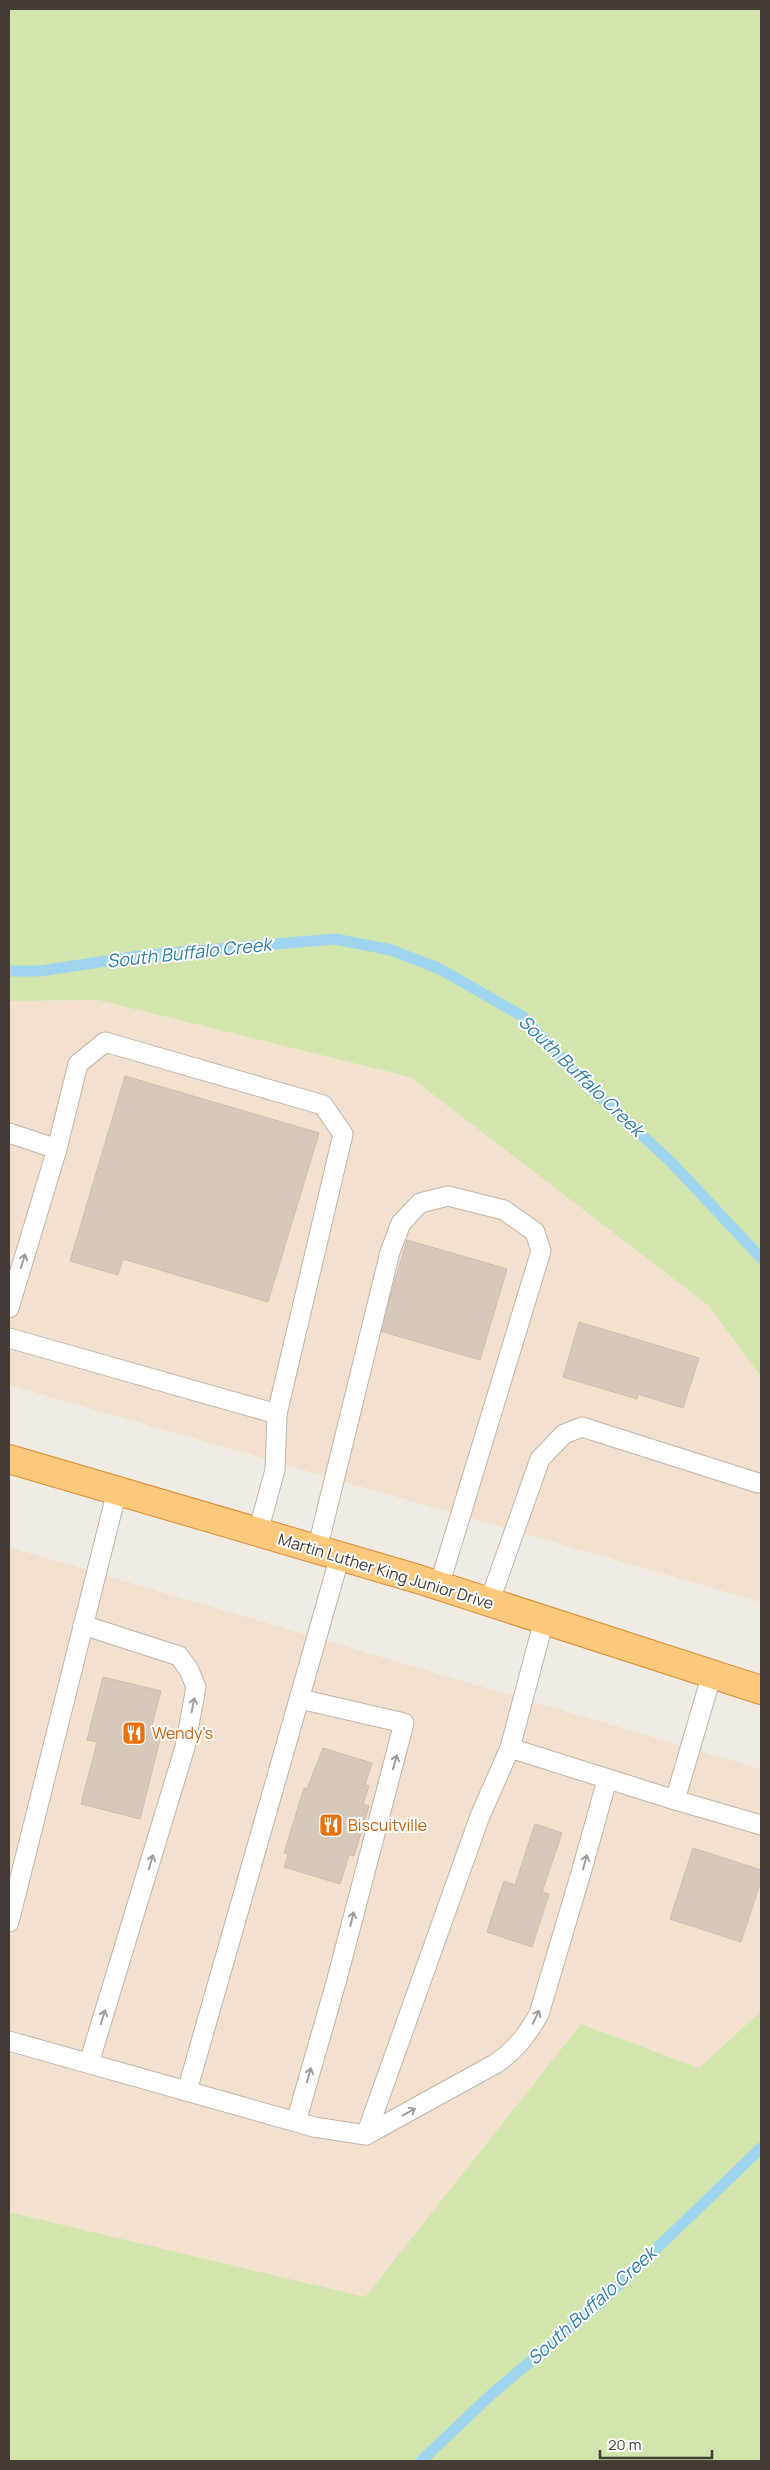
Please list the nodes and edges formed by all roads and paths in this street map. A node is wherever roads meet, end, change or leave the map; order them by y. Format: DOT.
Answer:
graph roads {
  1 [pos="9,1133"];
  2 [pos="57,1149"];
  3 [pos="9,1308"];
  4 [pos="9,1338"];
  5 [pos="277,1414"];
  6 [pos="9,1459"];
  7 [pos="758,1483"];
  8 [pos="117,1491"];
  9 [pos="258,1532"];
  10 [pos="328,1553"];
  11 [pos="439,1586"];
  12 [pos="488,1602"];
  13 [pos="544,1620"];
  14 [pos="83,1625"];
  15 [pos="712,1674"];
  16 [pos="761,1690"];
  17 [pos="300,1699"];
  18 [pos="510,1748"];
  19 [pos="607,1780"];
  20 [pos="675,1800"];
  21 [pos="761,1825"];
  22 [pos="9,1922"];
  23 [pos="9,2041"];
  24 [pos="89,2064"];
  25 [pos="188,2091"];
  26 [pos="296,2122"];
  27 [pos="366,2135"];
  1 -- 2 [label="lane"];
  3 -- 2 [label="lane, one-way"];
  2 -- 5 [label="lane"];
  4 -- 5 [label="lane"];
  5 -- 9 [label="lane"];
  6 -- 8 [label="highway, Martin Luther King Junior Drive"];
  7 -- 12 [label="lane"];
  8 -- 9 [label="highway, Martin Luther King Junior Drive"];
  8 -- 14 [label="lane"];
  9 -- 10 [label="highway, Martin Luther King Junior Drive"];
  10 -- 11 [label="highway, Martin Luther King Junior Drive"];
  10 -- 11 [label="lane"];
  10 -- 17 [label="lane"];
  11 -- 12 [label="highway, Martin Luther King Junior Drive"];
  12 -- 13 [label="highway, Martin Luther King Junior Drive"];
  13 -- 15 [label="highway, Martin Luther King Junior Drive"];
  13 -- 18 [label="lane"];
  14 -- 22 [label="lane"];
  24 -- 14 [label="lane, one-way"];
  15 -- 16 [label="highway, Martin Luther King Junior Drive"];
  15 -- 20 [label="lane"];
  17 -- 25 [label="lane"];
  26 -- 17 [label="lane, one-way"];
  18 -- 19 [label="lane"];
  18 -- 27 [label="lane"];
  19 -- 20 [label="lane"];
  27 -- 19 [label="lane, one-way"];
  20 -- 21 [label="lane"];
  23 -- 24 [label="lane"];
  24 -- 25 [label="lane"];
  25 -- 26 [label="lane"];
  26 -- 27 [label="lane"];
}
